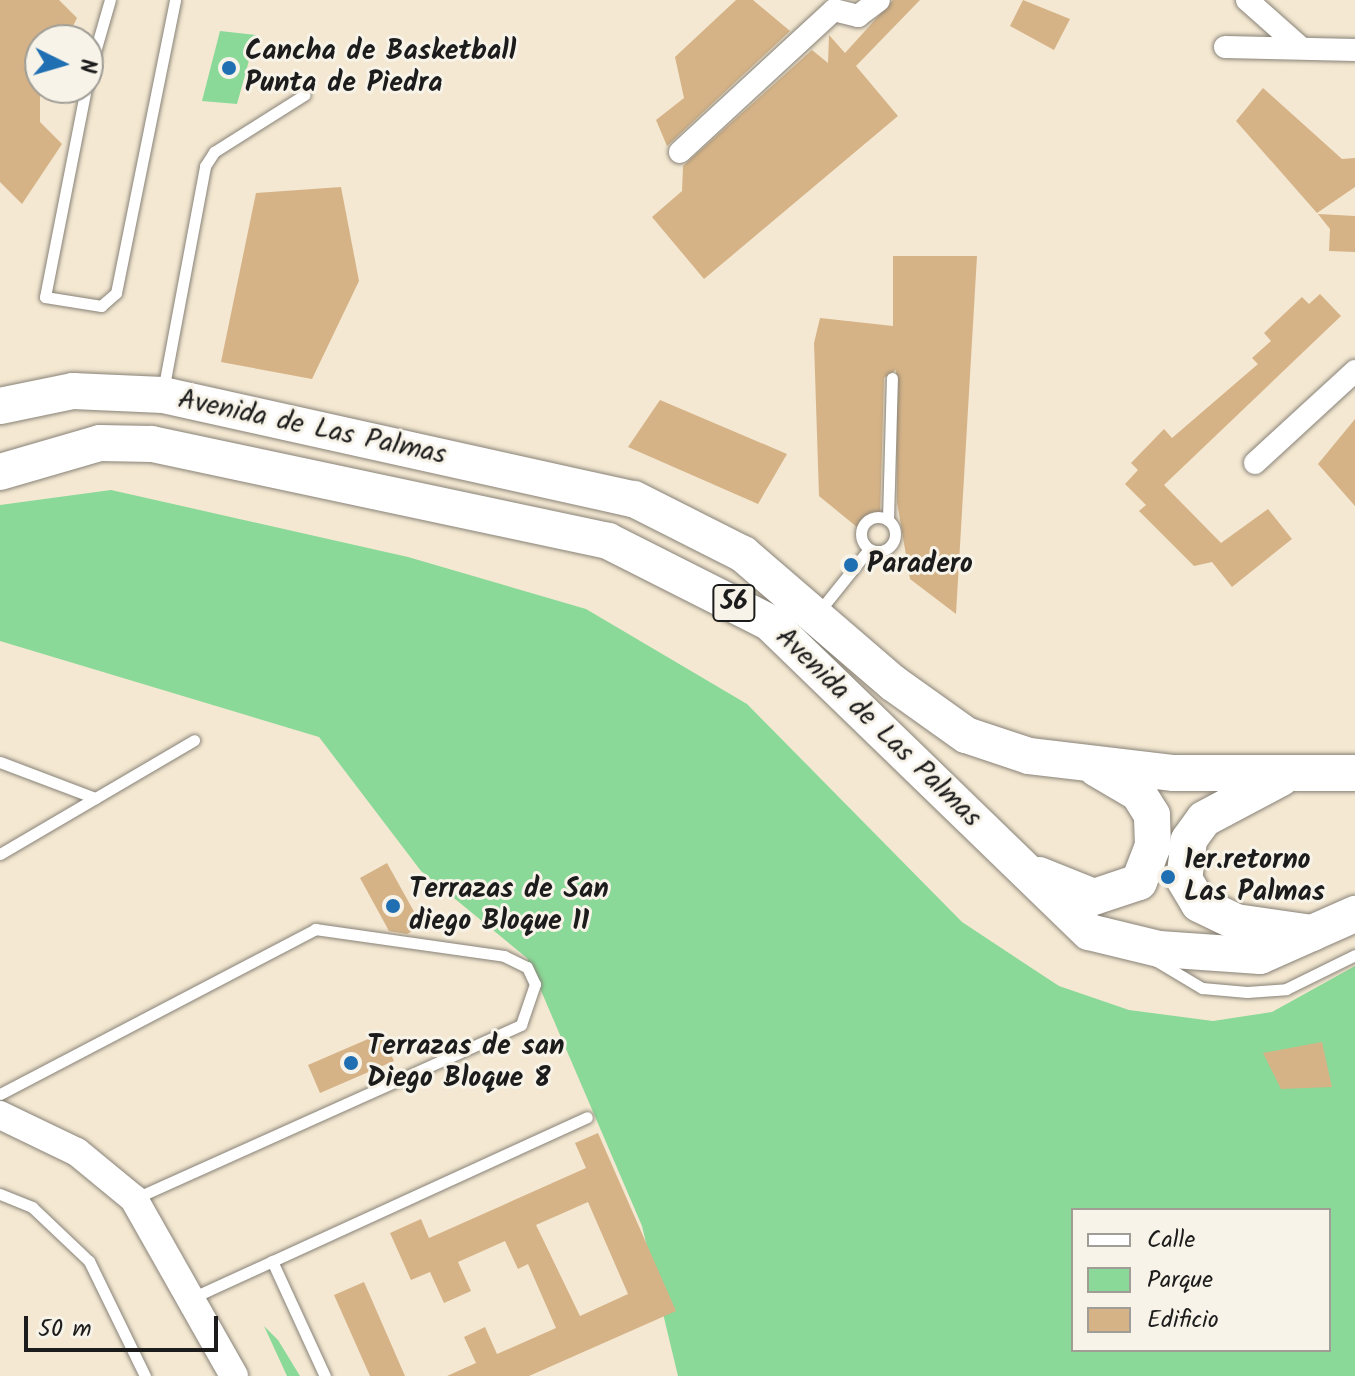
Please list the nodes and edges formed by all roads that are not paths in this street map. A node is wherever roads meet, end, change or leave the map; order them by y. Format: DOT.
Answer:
graph roads {
  1 [pos="110,0"];
  2 [pos="175,0"];
  3 [pos="879,0"];
  4 [pos="1247,0"];
  5 [pos="829,5"];
  6 [pos="103,24"];
  7 [pos="1225,47"];
  8 [pos="1301,48"];
  9 [pos="1355,50"];
  10 [pos="304,95"];
  11 [pos="83,104"];
  12 [pos="680,152"];
  13 [pos="1355,371"];
  14 [pos="892,378"];
  15 [pos="163,395"];
  16 [pos="0,406"];
  17 [pos="1255,463"];
  18 [pos="0,472"];
  19 [pos="888,519"];
  20 [pos="869,549"];
  21 [pos="817,614"];
  22 [pos="194,740"];
  23 [pos="0,762"];
  24 [pos="1080,762"];
  25 [pos="1355,773"];
  26 [pos="1282,777"];
  27 [pos="95,798"];
  28 [pos="0,854"];
  29 [pos="1020,865"];
  30 [pos="1355,914"];
  31 [pos="1315,933"];
  32 [pos="1127,944"];
  33 [pos="1355,955"];
  34 [pos="0,1094"];
  35 [pos="0,1115"];
  36 [pos="587,1117"];
  37 [pos="0,1194"];
  38 [pos="134,1199"];
  39 [pos="272,1261"];
  40 [pos="194,1297"];
  41 [pos="145,1376"];
  42 [pos="234,1376"];
  43 [pos="325,1376"];
  1 -- 6 [label="lane"];
  2 -- 11 [label="lane"];
  3 -- 5 [label="street"];
  4 -- 8 [label="street"];
  5 -- 12 [label="street"];
  7 -- 8 [label="street"];
  8 -- 9 [label="street"];
  10 -- 15 [label="lane"];
  13 -- 17 [label="street"];
  14 -- 19 [label="lane"];
  15 -- 16 [label="main road, Avenida de Las Palmas / 56"];
  15 -- 21 [label="main road, Avenida de Las Palmas / 56"];
  18 -- 29 [label="main road, Avenida de Las Palmas / 56"];
  19 -- 20 [label="lane"];
  19 -- 20 [label="lane"];
  20 -- 21 [label="lane"];
  21 -- 24 [label="main road, Avenida de Las Palmas / 56"];
  22 -- 27 [label="lane"];
  23 -- 27 [label="lane"];
  24 -- 26 [label="main road, Avenida de Las Palmas / 56"];
  24 -- 29 [label="main road"];
  25 -- 26 [label="main road, Avenida de Las Palmas / 56"];
  26 -- 31 [label="main road"];
  27 -- 28 [label="lane"];
  29 -- 32 [label="main road, Avenida de Las Palmas / 56"];
  30 -- 31 [label="main road, Avenida de Las Palmas / 56"];
  31 -- 32 [label="main road, Avenida de Las Palmas / 56"];
  32 -- 33 [label="lane"];
  34 -- 38 [label="lane"];
  35 -- 38 [label="street"];
  36 -- 39 [label="lane"];
  37 -- 41 [label="lane"];
  38 -- 40 [label="street"];
  39 -- 40 [label="lane"];
  39 -- 43 [label="lane"];
  40 -- 42 [label="street"];
}
